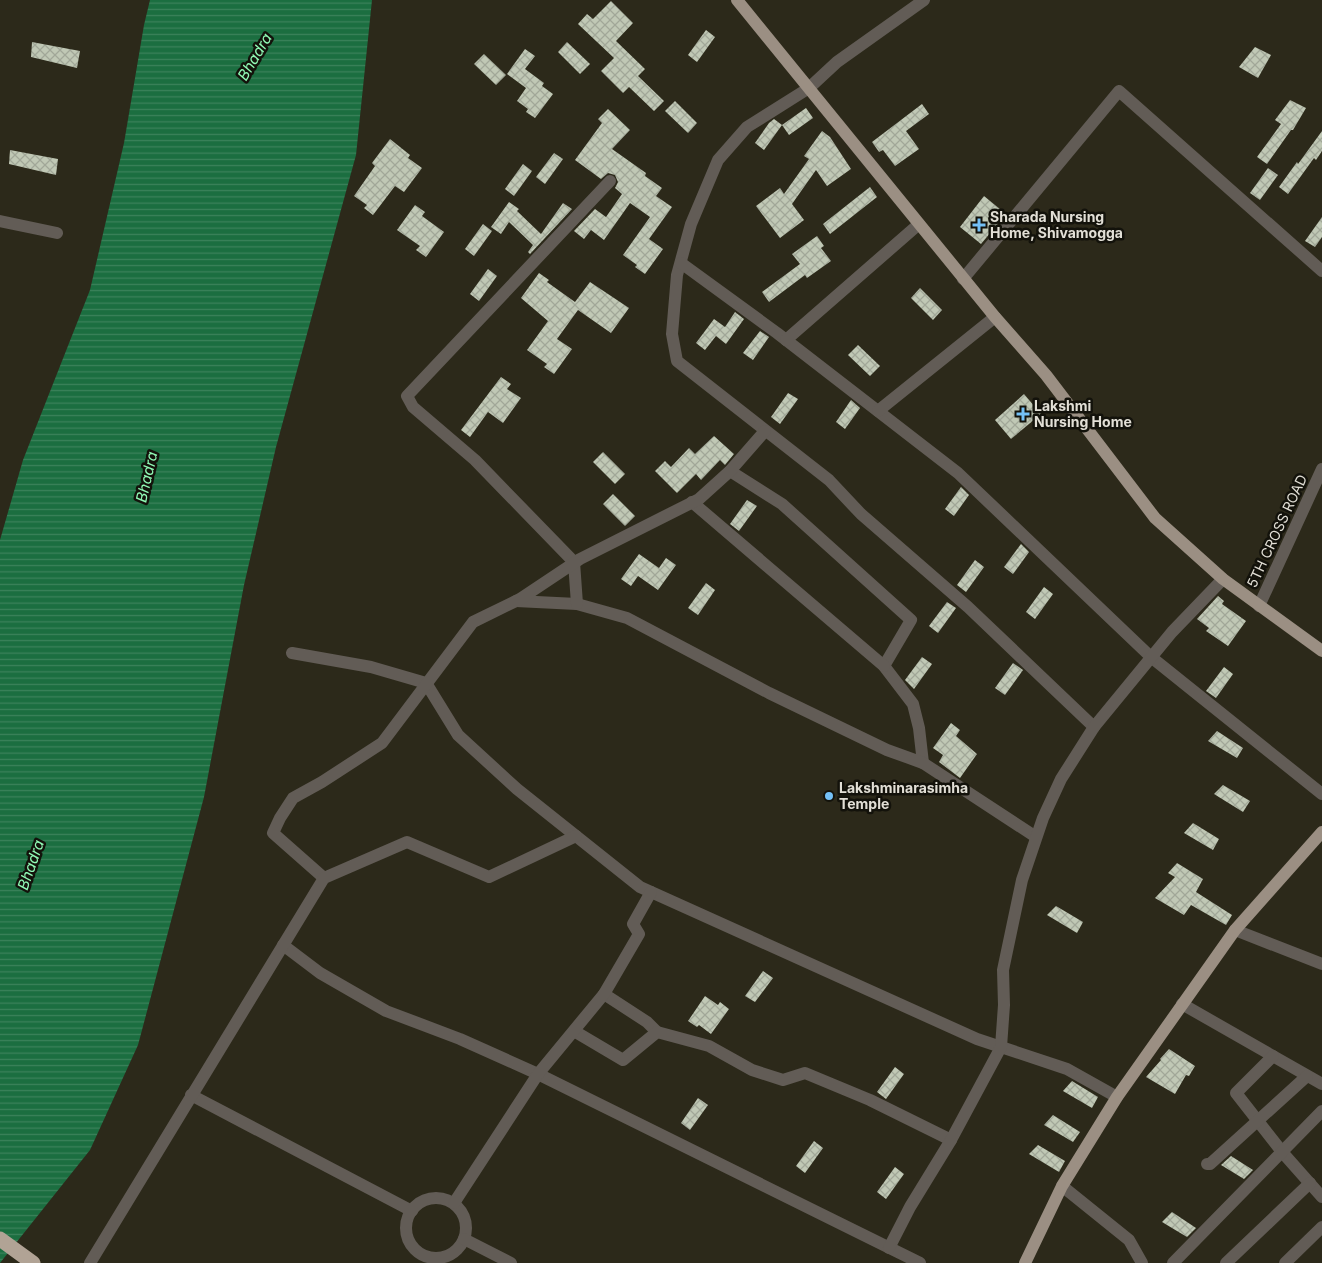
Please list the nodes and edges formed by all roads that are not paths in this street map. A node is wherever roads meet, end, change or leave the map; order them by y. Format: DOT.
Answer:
graph roads {
  1 [pos="737,0"];
  2 [pos="924,0"];
  3 [pos="808,88"];
  4 [pos="610,181"];
  5 [pos="0,221"];
  6 [pos="919,224"];
  7 [pos="57,233"];
  8 [pos="681,263"];
  9 [pos="1322,271"];
  10 [pos="964,279"];
  11 [pos="995,317"];
  12 [pos="786,340"];
  13 [pos="878,410"];
  14 [pos="766,430"];
  15 [pos="1322,469"];
  16 [pos="730,471"];
  17 [pos="692,502"];
  18 [pos="574,562"];
  19 [pos="1223,579"];
  20 [pos="516,600"];
  21 [pos="577,604"];
  22 [pos="1259,606"];
  23 [pos="1322,651"];
  24 [pos="292,653"];
  25 [pos="1151,658"];
  26 [pos="884,666"];
  27 [pos="426,683"];
  28 [pos="1094,727"];
  29 [pos="923,763"];
  30 [pos="1322,794"];
  31 [pos="1322,832"];
  32 [pos="576,836"];
  33 [pos="1036,837"];
  34 [pos="324,878"];
  35 [pos="651,892"];
  36 [pos="1235,930"];
  37 [pos="283,945"];
  38 [pos="1322,964"];
  39 [pos="604,994"];
  40 [pos="1182,1004"];
  41 [pos="574,1031"];
  42 [pos="657,1032"];
  43 [pos="1001,1047"];
  44 [pos="1273,1056"];
  45 [pos="538,1074"];
  46 [pos="1307,1076"];
  47 [pos="1321,1079"];
  48 [pos="191,1095"];
  49 [pos="1117,1097"];
  50 [pos="1322,1111"];
  51 [pos="1258,1122"];
  52 [pos="951,1140"];
  53 [pos="1282,1152"];
  54 [pos="1207,1164"];
  55 [pos="1310,1183"];
  56 [pos="1062,1186"];
  57 [pos="1322,1197"];
  58 [pos="454,1203"];
  59 [pos="412,1211"];
  60 [pos="1322,1227"];
  61 [pos="0,1239"];
  62 [pos="464,1239"];
  63 [pos="889,1248"];
  64 [pos="1288,1262"];
  65 [pos="33,1263"];
  66 [pos="90,1263"];
  67 [pos="511,1263"];
  68 [pos="920,1263"];
  69 [pos="1026,1263"];
  70 [pos="1142,1263"];
  71 [pos="1172,1263"];
  72 [pos="1226,1263"];
  1 -- 3 [label="main road"];
  2 -- 3 [label="street"];
  3 -- 6 [label="main road"];
  3 -- 8 [label="street"];
  4 -- 18 [label="street"];
  5 -- 7 [label="street"];
  6 -- 10 [label="main road"];
  6 -- 12 [label="street"];
  8 -- 12 [label="street"];
  8 -- 14 [label="street"];
  9 -- 10 [label="street"];
  10 -- 11 [label="main road"];
  11 -- 13 [label="street"];
  11 -- 19 [label="main road"];
  12 -- 13 [label="street"];
  13 -- 25 [label="street"];
  14 -- 16 [label="street"];
  14 -- 28 [label="street"];
  15 -- 22 [label="street, 5TH CROSS ROAD"];
  16 -- 17 [label="street"];
  16 -- 26 [label="street"];
  17 -- 18 [label="street"];
  17 -- 26 [label="street"];
  18 -- 20 [label="street"];
  18 -- 21 [label="street"];
  19 -- 22 [label="main road"];
  19 -- 25 [label="street"];
  20 -- 21 [label="street"];
  20 -- 27 [label="street"];
  21 -- 29 [label="street"];
  22 -- 23 [label="main road"];
  24 -- 27 [label="street"];
  25 -- 28 [label="street"];
  25 -- 30 [label="street"];
  26 -- 29 [label="street"];
  27 -- 32 [label="street"];
  27 -- 34 [label="street"];
  28 -- 33 [label="street"];
  29 -- 33 [label="street"];
  31 -- 36 [label="main road"];
  32 -- 34 [label="street"];
  32 -- 35 [label="street"];
  33 -- 43 [label="street"];
  34 -- 37 [label="street"];
  35 -- 39 [label="street"];
  35 -- 43 [label="street"];
  36 -- 38 [label="street"];
  36 -- 40 [label="main road"];
  37 -- 45 [label="street"];
  37 -- 48 [label="street"];
  39 -- 41 [label="street"];
  39 -- 42 [label="street"];
  40 -- 44 [label="street"];
  40 -- 49 [label="main road"];
  41 -- 42 [label="street"];
  41 -- 45 [label="street"];
  42 -- 52 [label="street"];
  43 -- 49 [label="street"];
  43 -- 52 [label="street"];
  44 -- 46 [label="street"];
  44 -- 51 [label="street"];
  45 -- 58 [label="street"];
  45 -- 63 [label="street"];
  46 -- 47 [label="street"];
  46 -- 51 [label="street"];
  48 -- 59 [label="street"];
  48 -- 66 [label="street"];
  49 -- 56 [label="main road"];
  50 -- 53 [label="street"];
  51 -- 53 [label="street"];
  51 -- 54 [label="street"];
  52 -- 63 [label="street"];
  53 -- 55 [label="street"];
  53 -- 71 [label="street"];
  55 -- 57 [label="street"];
  55 -- 72 [label="street"];
  56 -- 69 [label="main road"];
  56 -- 70 [label="street"];
  58 -- 59 [label="street"];
  58 -- 62 [label="street"];
  59 -- 62 [label="street"];
  60 -- 64 [label="street"];
  61 -- 65 [label="highway"];
  62 -- 67 [label="street"];
  63 -- 68 [label="street"];
}
